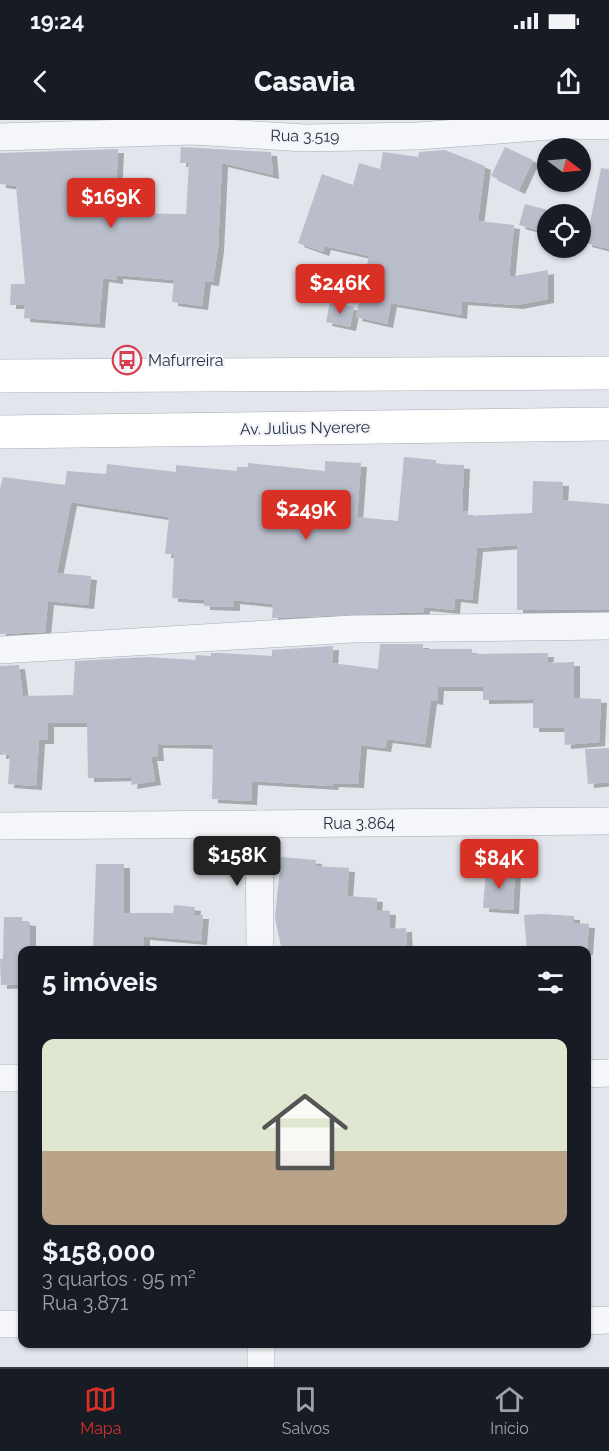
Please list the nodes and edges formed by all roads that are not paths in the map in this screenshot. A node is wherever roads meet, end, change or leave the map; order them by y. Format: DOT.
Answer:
graph roads {
  1 [pos="566,122"];
  2 [pos="193,125"];
  3 [pos="609,126"];
  4 [pos="33,129"];
  5 [pos="304,129"];
  6 [pos="0,137"];
  7 [pos="609,373"];
  8 [pos="0,376"];
  9 [pos="609,424"];
  10 [pos="0,432"];
  11 [pos="609,626"];
  12 [pos="0,650"];
  13 [pos="609,821"];
  14 [pos="259,824"];
  15 [pos="0,826"];
  16 [pos="260,946"];
  17 [pos="609,1073"];
  18 [pos="591,1074"];
  19 [pos="0,1078"];
  20 [pos="18,1078"];
  21 [pos="591,1320"];
  22 [pos="609,1320"];
  23 [pos="0,1324"];
  24 [pos="18,1324"];
  25 [pos="261,1348"];
  26 [pos="261,1367"];
  1 -- 3 [label="street, Rua 3.519"];
  1 -- 5 [label="street, Rua 3.519"];
  2 -- 4 [label="street, Rua 3.519"];
  2 -- 5 [label="street, Rua 3.519"];
  4 -- 6 [label="street, Rua 3.519"];
  7 -- 8 [label="main road"];
  9 -- 10 [label="main road, Av. Julius Nyerere"];
  11 -- 12 [label="street"];
  13 -- 14 [label="street, Rua 3.864"];
  14 -- 15 [label="street, Rua 3.864"];
  14 -- 16 [label="street"];
  17 -- 18 [label="street"];
  19 -- 20 [label="street"];
  21 -- 22 [label="street"];
  23 -- 24 [label="street"];
  25 -- 26 [label="street"];
}
